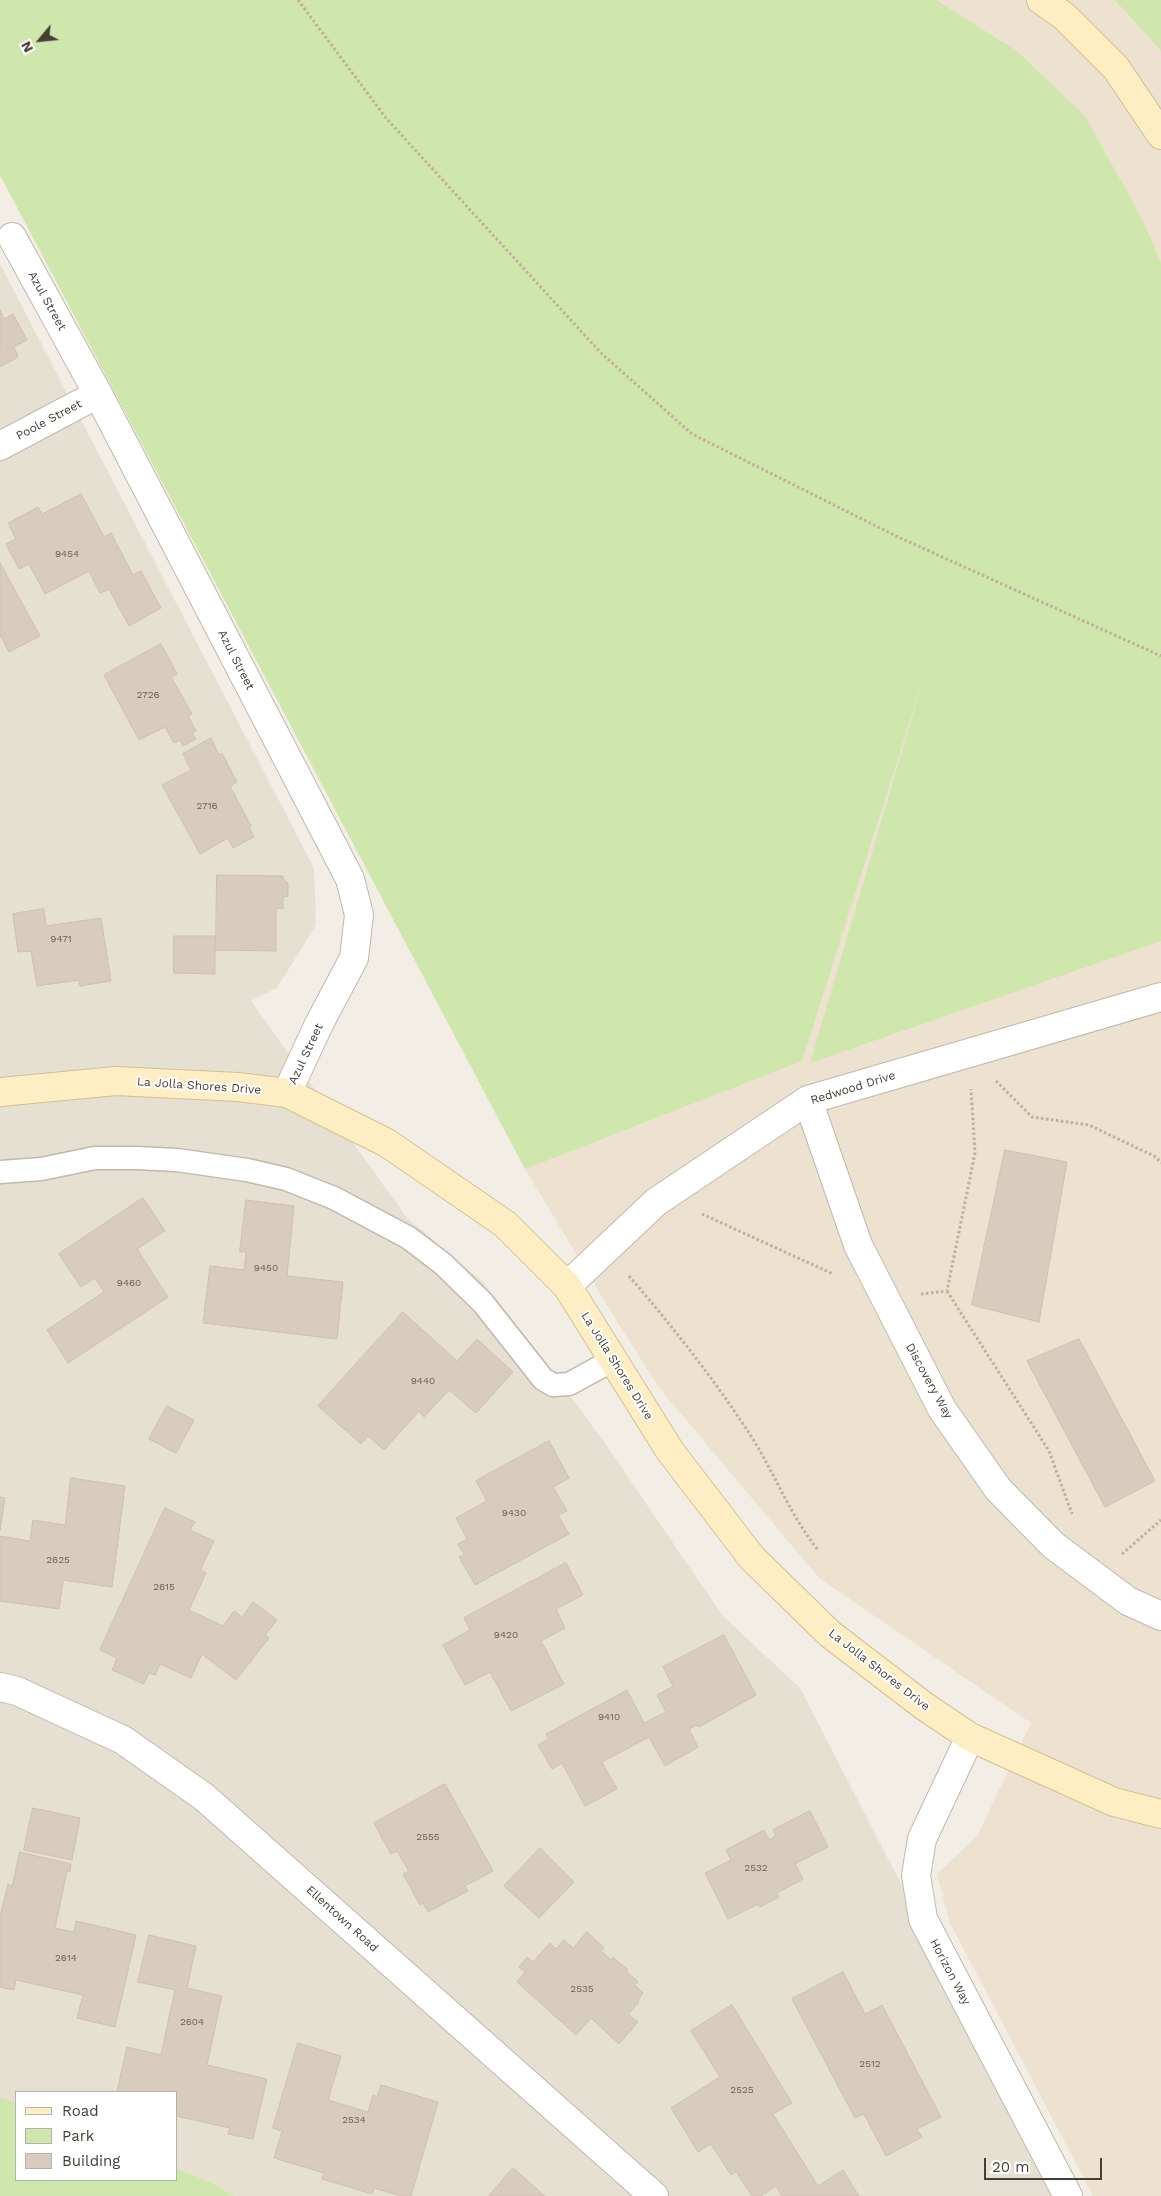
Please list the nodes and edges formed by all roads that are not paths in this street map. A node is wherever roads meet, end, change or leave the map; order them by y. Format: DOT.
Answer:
graph roads {
  1 [pos="1041,0"];
  2 [pos="1161,135"];
  3 [pos="12,237"];
  4 [pos="98,394"];
  5 [pos="0,446"];
  6 [pos="1161,997"];
  7 [pos="0,1092"];
  8 [pos="287,1093"];
  9 [pos="808,1100"];
  10 [pos="0,1172"];
  11 [pos="567,1286"];
  12 [pos="613,1360"];
  13 [pos="1161,1616"];
  14 [pos="0,1687"];
  15 [pos="970,1737"];
  16 [pos="1161,1814"];
  17 [pos="654,2196"];
  18 [pos="1068,2196"];
  1 -- 2 [label="main road"];
  3 -- 4 [label="street, Azul Street"];
  4 -- 5 [label="street, Poole Street"];
  4 -- 8 [label="street, Azul Street"];
  6 -- 9 [label="street, Redwood Drive"];
  7 -- 8 [label="main road, La Jolla Shores Drive"];
  8 -- 11 [label="main road, La Jolla Shores Drive"];
  9 -- 11 [label="street, Redwood Drive"];
  9 -- 13 [label="street, Discovery Way"];
  10 -- 12 [label="lane"];
  11 -- 12 [label="main road, La Jolla Shores Drive"];
  12 -- 15 [label="main road, La Jolla Shores Drive"];
  14 -- 17 [label="street, Ellentown Road"];
  15 -- 16 [label="main road, La Jolla Shores Drive"];
  15 -- 18 [label="street, Horizon Way"];
}
